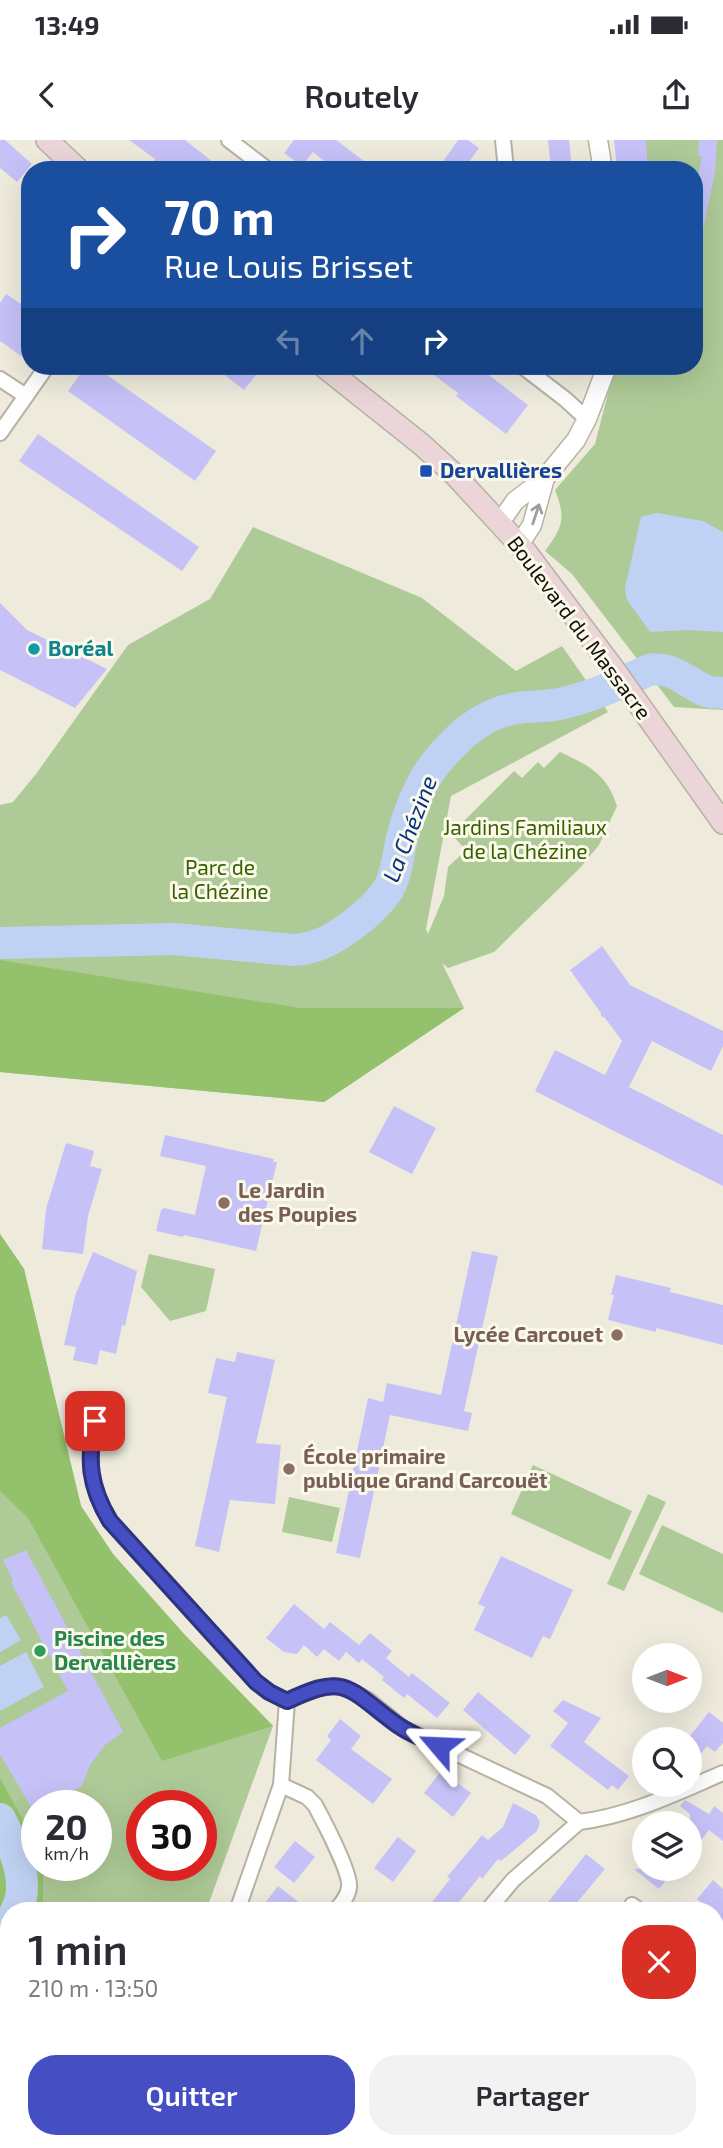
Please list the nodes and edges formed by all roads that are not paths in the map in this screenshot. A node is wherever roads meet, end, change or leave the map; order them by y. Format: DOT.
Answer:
graph roads {
  1 [pos="47,140"];
  2 [pos="503,140"];
  3 [pos="598,140"];
  4 [pos="604,140"];
  5 [pos="233,141"];
  6 [pos="69,161"];
  7 [pos="257,161"];
  8 [pos="505,161"];
  9 [pos="602,161"];
  10 [pos="603,161"];
  11 [pos="41,375"];
  12 [pos="334,375"];
  13 [pos="534,375"];
  14 [pos="604,375"];
  15 [pos="0,379"];
  16 [pos="26,397"];
  17 [pos="587,419"];
  18 [pos="0,433"];
  19 [pos="545,478"];
  20 [pos="499,524"];
  21 [pos="519,545"];
  22 [pos="723,822"];
  23 [pos="95,1421"];
  24 [pos="287,1701"];
  25 [pos="723,1773"];
  26 [pos="281,1786"];
  27 [pos="579,1822"];
  28 [pos="240,1902"];
  29 [pos="342,1902"];
  30 [pos="495,1902"];
  1 -- 6 [label="main road"];
  2 -- 8 [label="street"];
  3 -- 9 [label="street"];
  4 -- 10 [label="street"];
  5 -- 7 [label="street"];
  11 -- 16 [label="street"];
  12 -- 20 [label="main road, Boulevard du Massacre"];
  13 -- 17 [label="street"];
  14 -- 17 [label="street"];
  15 -- 16 [label="street"];
  16 -- 18 [label="street"];
  17 -- 19 [label="street"];
  19 -- 20 [label="street"];
  21 -- 19 [label="street, one-way"];
  20 -- 21 [label="main road, Boulevard du Massacre"];
  21 -- 22 [label="main road, Boulevard du Massacre"];
  23 -- 24 [label="street"];
  24 -- 26 [label="street"];
  24 -- 27 [label="street"];
  25 -- 27 [label="street"];
  26 -- 28 [label="street"];
  26 -- 29 [label="street"];
  27 -- 30 [label="street"];
}
